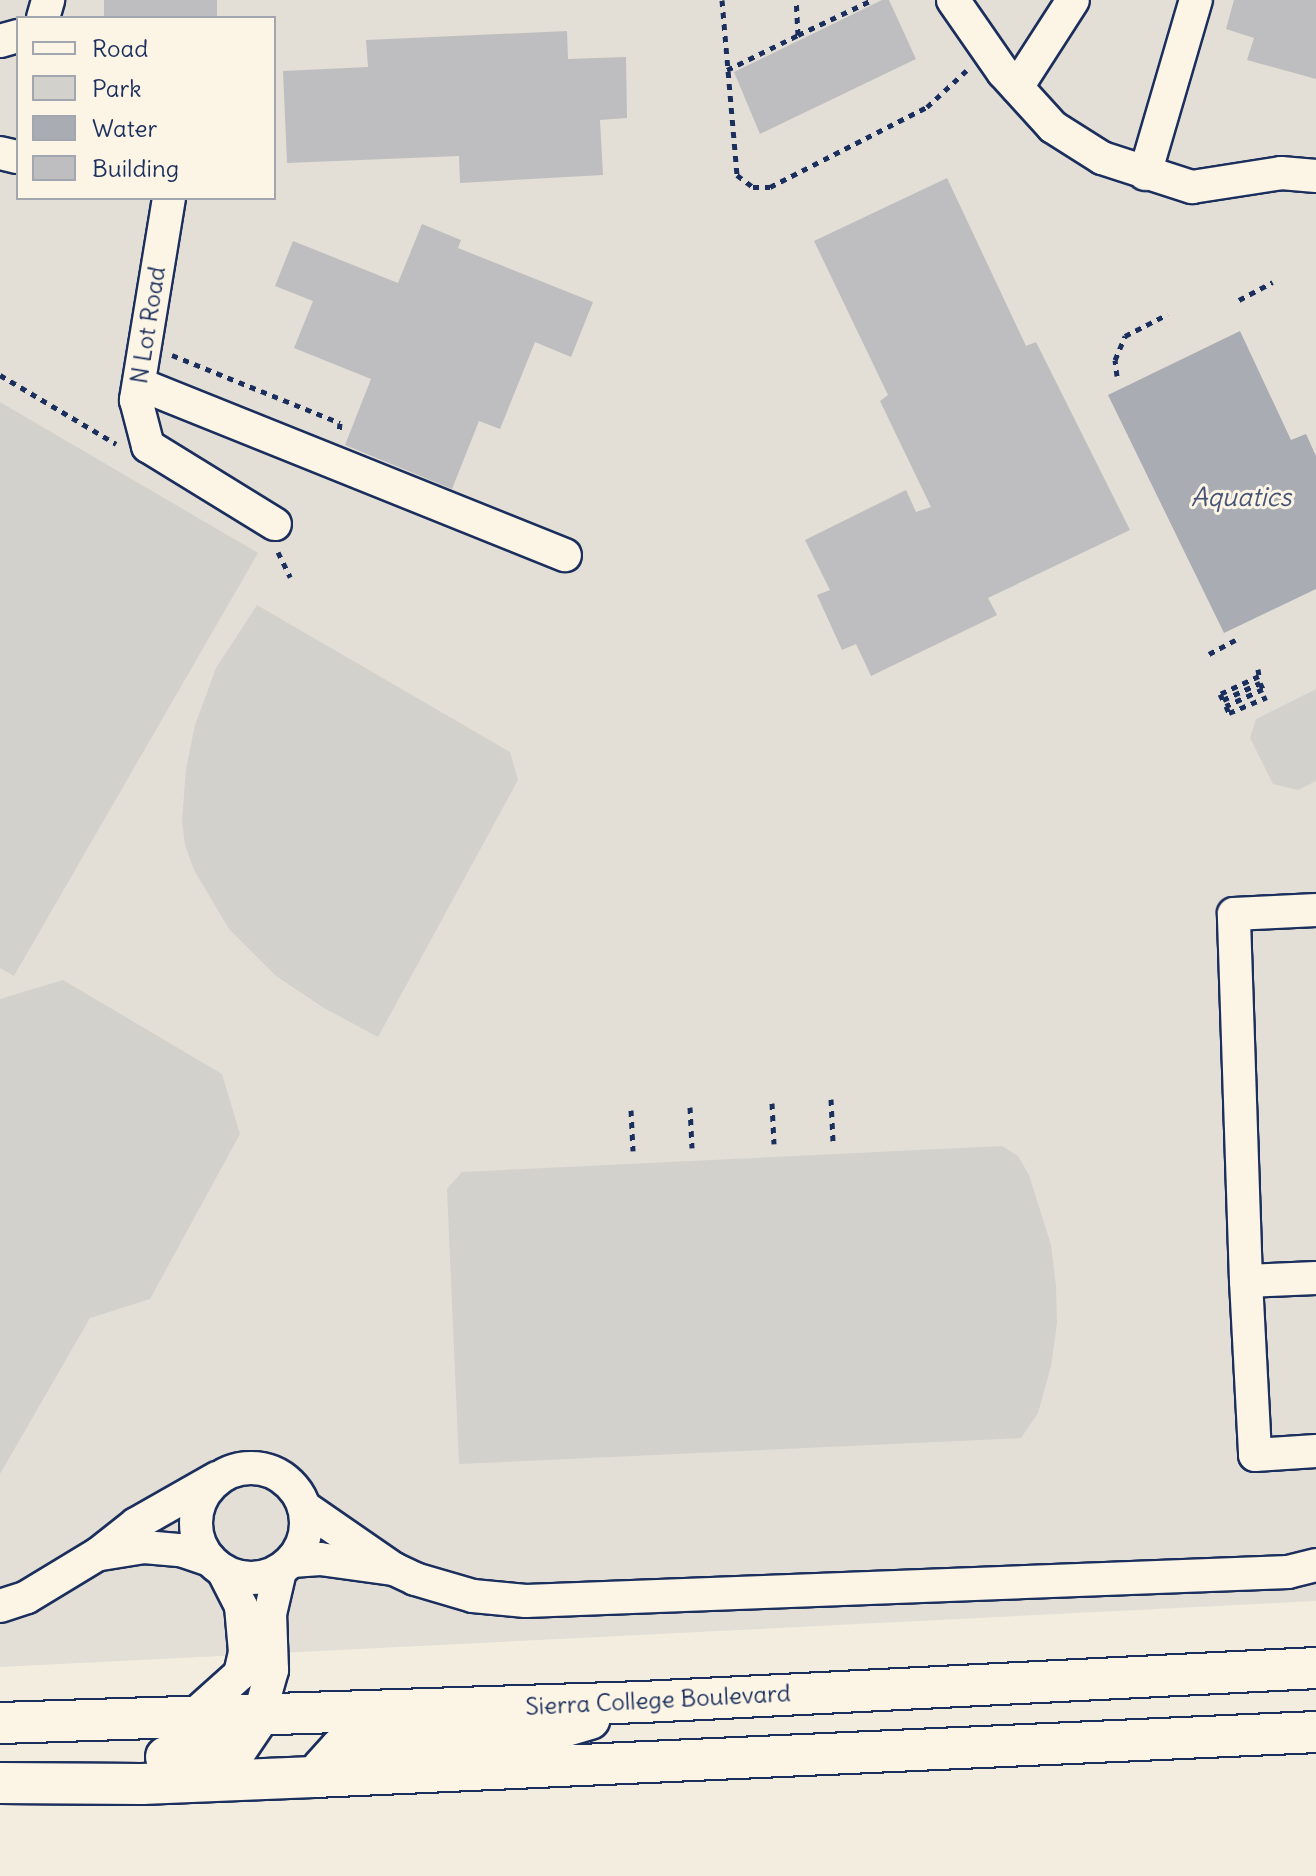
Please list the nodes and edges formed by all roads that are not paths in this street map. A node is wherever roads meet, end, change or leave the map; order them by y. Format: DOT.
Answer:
graph roads {
  1 [pos="953,0"];
  2 [pos="1073,0"];
  3 [pos="1196,0"];
  4 [pos="1017,87"];
  5 [pos="1145,174"];
  6 [pos="1316,176"];
  7 [pos="169,200"];
  8 [pos="139,384"];
  9 [pos="275,524"];
  10 [pos="565,555"];
  11 [pos="1316,910"];
  12 [pos="1316,1278"];
  13 [pos="1246,1281"];
  14 [pos="1316,1451"];
  15 [pos="228,1472"];
  16 [pos="304,1507"];
  17 [pos="98,1554"];
  18 [pos="216,1565"];
  19 [pos="1316,1565"];
  20 [pos="286,1566"];
  21 [pos="394,1569"];
  22 [pos="0,1606"];
  23 [pos="1316,1668"];
  24 [pos="643,1702"];
  25 [pos="1316,1713"];
  26 [pos="259,1716"];
  27 [pos="191,1718"];
  28 [pos="0,1723"];
  29 [pos="1316,1732"];
  30 [pos="1238,1736"];
  31 [pos="0,1759"];
  32 [pos="314,1777"];
  33 [pos="0,1783"];
  1 -- 4 [label="street"];
  2 -- 4 [label="street"];
  3 -- 5 [label="street"];
  4 -- 5 [label="street"];
  5 -- 6 [label="street"];
  7 -- 8 [label="street, N Lot Road"];
  8 -- 9 [label="street, N Lot Road"];
  8 -- 10 [label="street"];
  11 -- 13 [label="street"];
  12 -- 13 [label="street"];
  13 -- 14 [label="street"];
  15 -- 16 [label="street"];
  15 -- 17 [label="street"];
  15 -- 18 [label="street"];
  16 -- 20 [label="street"];
  16 -- 21 [label="street"];
  17 -- 18 [label="street"];
  17 -- 22 [label="street"];
  18 -- 20 [label="street"];
  18 -- 27 [label="street"];
  19 -- 21 [label="street"];
  20 -- 21 [label="street"];
  20 -- 26 [label="street"];
  23 -- 24 [label="main road, Sierra College Boulevard"];
  24 -- 26 [label="main road, Sierra College Boulevard"];
  24 -- 32 [label="main road"];
  25 -- 30 [label="main road"];
  26 -- 27 [label="main road, Sierra College Boulevard"];
  26 -- 31 [label="main road"];
  27 -- 28 [label="main road, Sierra College Boulevard"];
  29 -- 30 [label="main road"];
  30 -- 32 [label="main road"];
  32 -- 33 [label="main road"];
}
